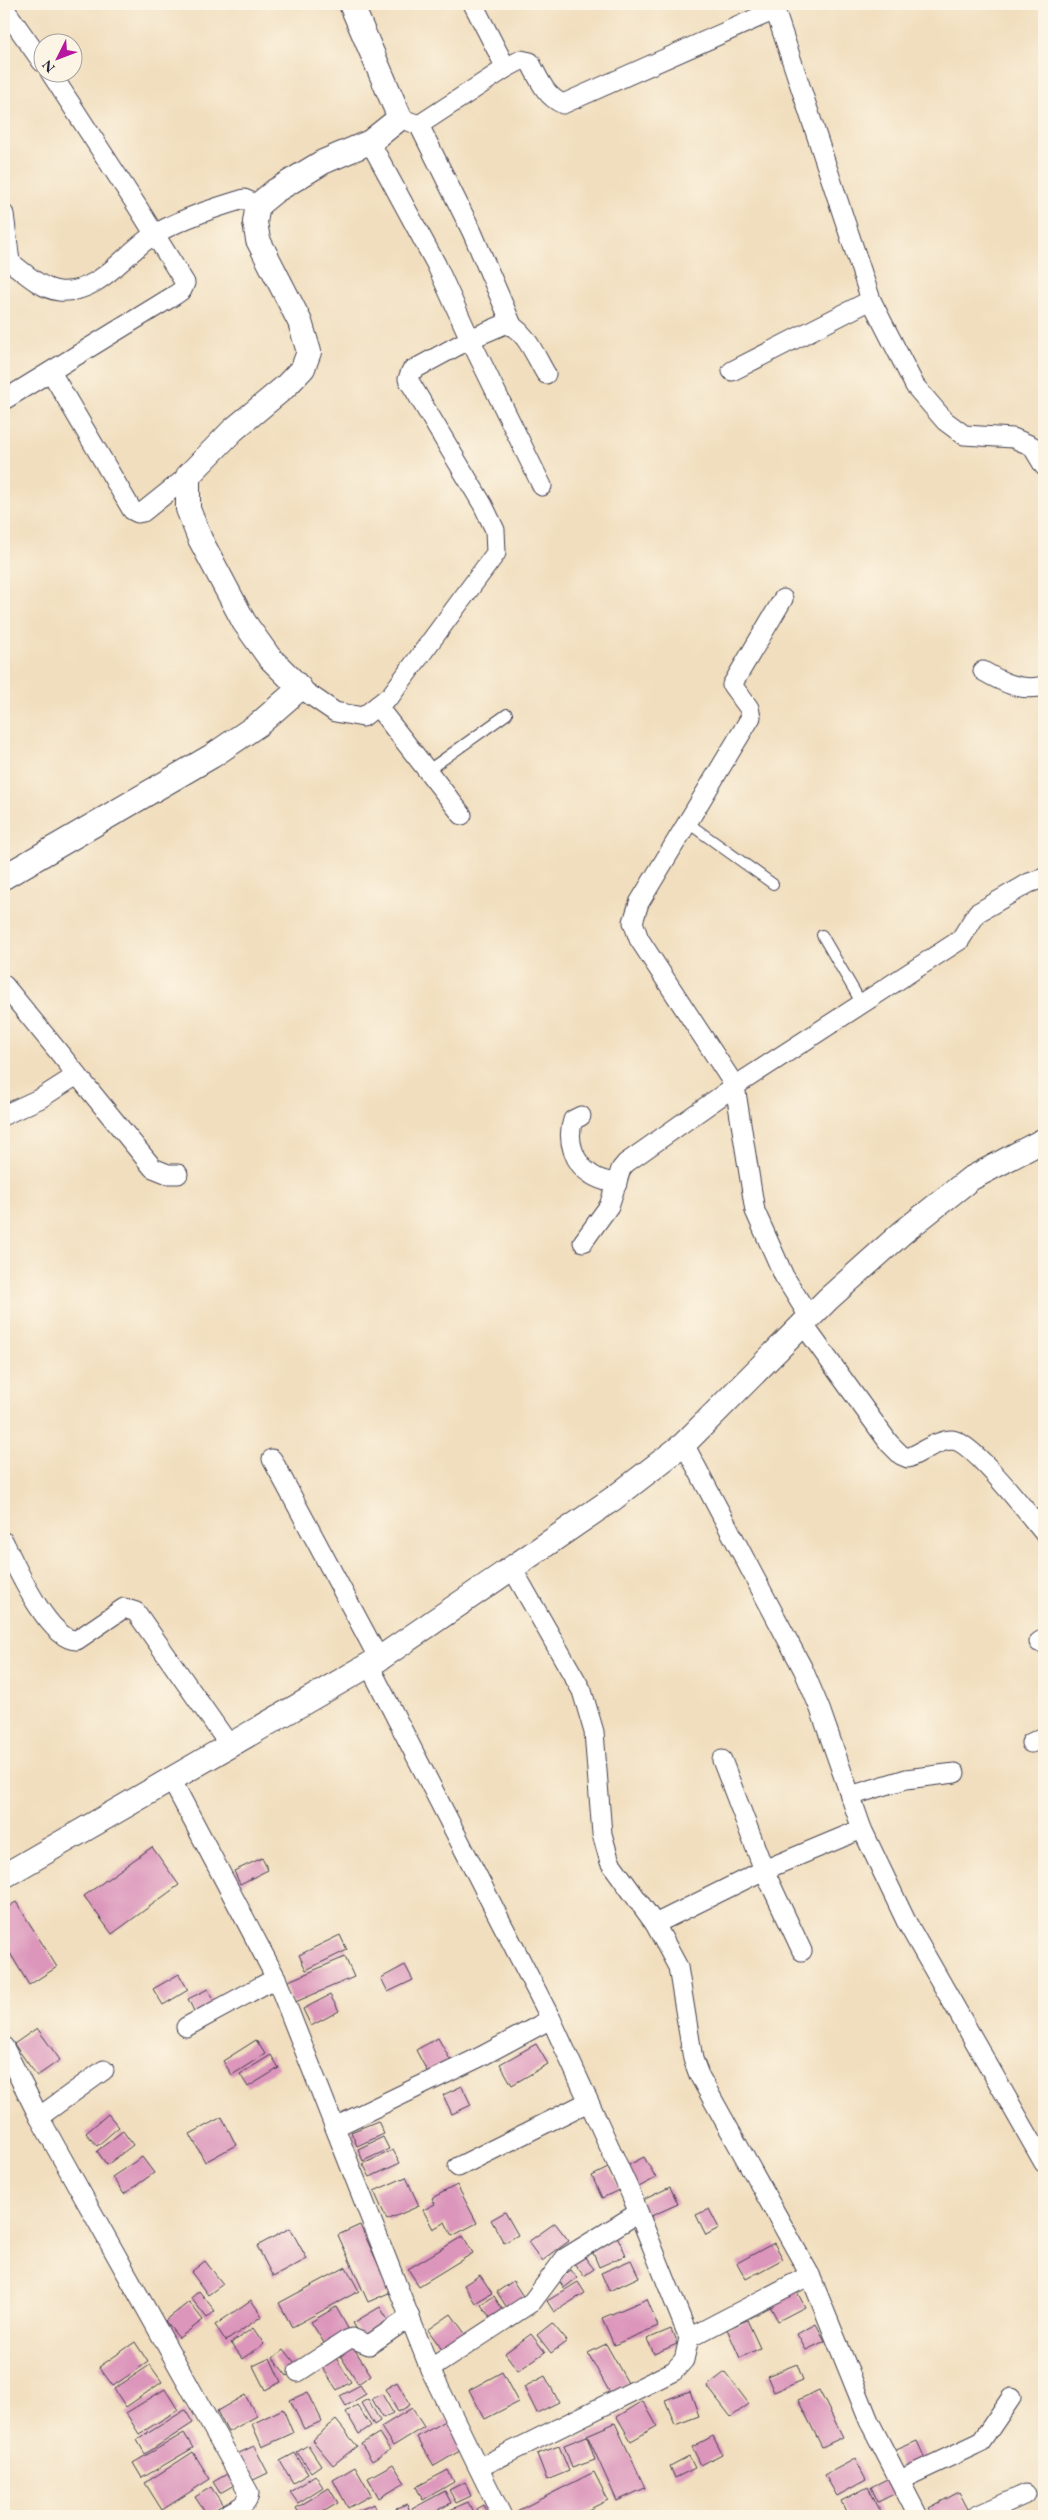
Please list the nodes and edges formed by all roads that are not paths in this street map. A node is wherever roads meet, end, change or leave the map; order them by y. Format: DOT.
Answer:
graph roads {
  1 [pos="351,4"];
  2 [pos="473,4"];
  3 [pos="774,7"];
  4 [pos="4,8"];
  5 [pos="32,48"];
  6 [pos="506,68"];
  7 [pos="56,82"];
  8 [pos="410,121"];
  9 [pos="370,142"];
  10 [pos="258,205"];
  11 [pos="4,214"];
  12 [pos="154,235"];
  13 [pos="7,262"];
  14 [pos="871,300"];
  15 [pos="512,325"];
  16 [pos="470,340"];
  17 [pos="732,371"];
  18 [pos="51,372"];
  19 [pos="546,374"];
  20 [pos="4,400"];
  21 [pos="1044,466"];
  22 [pos="188,476"];
  23 [pos="542,486"];
  24 [pos="783,599"];
  25 [pos="983,671"];
  26 [pos="1044,686"];
  27 [pos="300,688"];
  28 [pos="377,706"];
  29 [pos="507,714"];
  30 [pos="428,771"];
  31 [pos="462,815"];
  32 [pos="688,823"];
  33 [pos="4,877"];
  34 [pos="1044,878"];
  35 [pos="773,884"];
  36 [pos="822,935"];
  37 [pos="4,985"];
  38 [pos="862,1004"];
  39 [pos="77,1074"];
  40 [pos="735,1086"];
  41 [pos="4,1115"];
  42 [pos="581,1116"];
  43 [pos="1044,1140"];
  44 [pos="178,1174"];
  45 [pos="618,1184"];
  46 [pos="583,1242"];
  47 [pos="806,1321"];
  48 [pos="684,1444"];
  49 [pos="272,1458"];
  50 [pos="1044,1533"];
  51 [pos="4,1542"];
  52 [pos="512,1568"];
  53 [pos="374,1662"];
  54 [pos="230,1746"];
  55 [pos="722,1760"];
  56 [pos="955,1773"];
  57 [pos="171,1779"];
  58 [pos="850,1796"];
  59 [pos="862,1829"];
  60 [pos="764,1870"];
  61 [pos="4,1876"];
  62 [pos="655,1924"];
  63 [pos="802,1951"];
  64 [pos="276,1978"];
  65 [pos="552,2018"];
  66 [pos="186,2027"];
  67 [pos="4,2047"];
  68 [pos="104,2070"];
  69 [pos="588,2102"];
  70 [pos="39,2117"];
  71 [pos="335,2127"];
  72 [pos="1044,2163"];
  73 [pos="458,2167"];
  74 [pos="638,2214"];
  75 [pos="810,2275"];
  76 [pos="410,2317"];
  77 [pos="689,2338"];
  78 [pos="430,2368"];
  79 [pos="298,2372"];
  80 [pos="1011,2398"];
  81 [pos="480,2467"];
  82 [pos="900,2480"];
  83 [pos="1026,2494"];
  84 [pos="224,2516"];
  85 [pos="502,2516"];
  86 [pos="918,2516"];
  87 [pos="976,2516"];
  1 -- 8 [label="street"];
  2 -- 6 [label="street"];
  3 -- 6 [label="street"];
  3 -- 14 [label="street"];
  4 -- 5 [label="street"];
  6 -- 8 [label="street"];
  7 -- 12 [label="street"];
  8 -- 9 [label="street"];
  8 -- 15 [label="street"];
  9 -- 10 [label="street"];
  9 -- 16 [label="street"];
  10 -- 12 [label="street"];
  10 -- 22 [label="street"];
  11 -- 13 [label="street"];
  12 -- 13 [label="street"];
  12 -- 18 [label="street"];
  14 -- 17 [label="street"];
  14 -- 21 [label="street"];
  15 -- 16 [label="street"];
  15 -- 19 [label="street"];
  16 -- 23 [label="street"];
  16 -- 28 [label="street"];
  18 -- 20 [label="street"];
  18 -- 22 [label="street"];
  22 -- 27 [label="street"];
  24 -- 32 [label="street"];
  25 -- 26 [label="street"];
  27 -- 28 [label="street"];
  27 -- 33 [label="street"];
  28 -- 30 [label="street"];
  29 -- 30 [label="lane"];
  30 -- 31 [label="street"];
  32 -- 35 [label="lane"];
  32 -- 40 [label="street"];
  34 -- 38 [label="street"];
  36 -- 38 [label="lane"];
  37 -- 39 [label="street"];
  38 -- 40 [label="street"];
  39 -- 41 [label="street"];
  39 -- 44 [label="street"];
  40 -- 45 [label="street"];
  40 -- 47 [label="street"];
  42 -- 45 [label="street"];
  43 -- 47 [label="street"];
  45 -- 46 [label="street"];
  47 -- 48 [label="street"];
  47 -- 50 [label="street"];
  48 -- 52 [label="street"];
  48 -- 58 [label="street"];
  49 -- 53 [label="street"];
  51 -- 54 [label="street"];
  52 -- 53 [label="street"];
  52 -- 62 [label="street"];
  53 -- 54 [label="street"];
  53 -- 65 [label="street"];
  54 -- 57 [label="street"];
  55 -- 60 [label="street"];
  56 -- 58 [label="street"];
  57 -- 61 [label="street"];
  57 -- 64 [label="street"];
  58 -- 59 [label="street"];
  59 -- 60 [label="street"];
  59 -- 72 [label="street"];
  60 -- 62 [label="street"];
  60 -- 63 [label="street"];
  62 -- 75 [label="street"];
  64 -- 66 [label="street"];
  64 -- 71 [label="street"];
  65 -- 69 [label="street"];
  65 -- 71 [label="street"];
  67 -- 70 [label="street"];
  68 -- 70 [label="street"];
  69 -- 73 [label="street"];
  69 -- 74 [label="street"];
  70 -- 84 [label="street"];
  71 -- 76 [label="street"];
  74 -- 77 [label="street"];
  74 -- 78 [label="street"];
  75 -- 77 [label="street"];
  75 -- 82 [label="street"];
  76 -- 78 [label="street"];
  76 -- 79 [label="street"];
  77 -- 81 [label="street"];
  78 -- 81 [label="street"];
  80 -- 82 [label="street"];
  81 -- 85 [label="street"];
  82 -- 86 [label="street"];
  83 -- 87 [label="street"];
}
